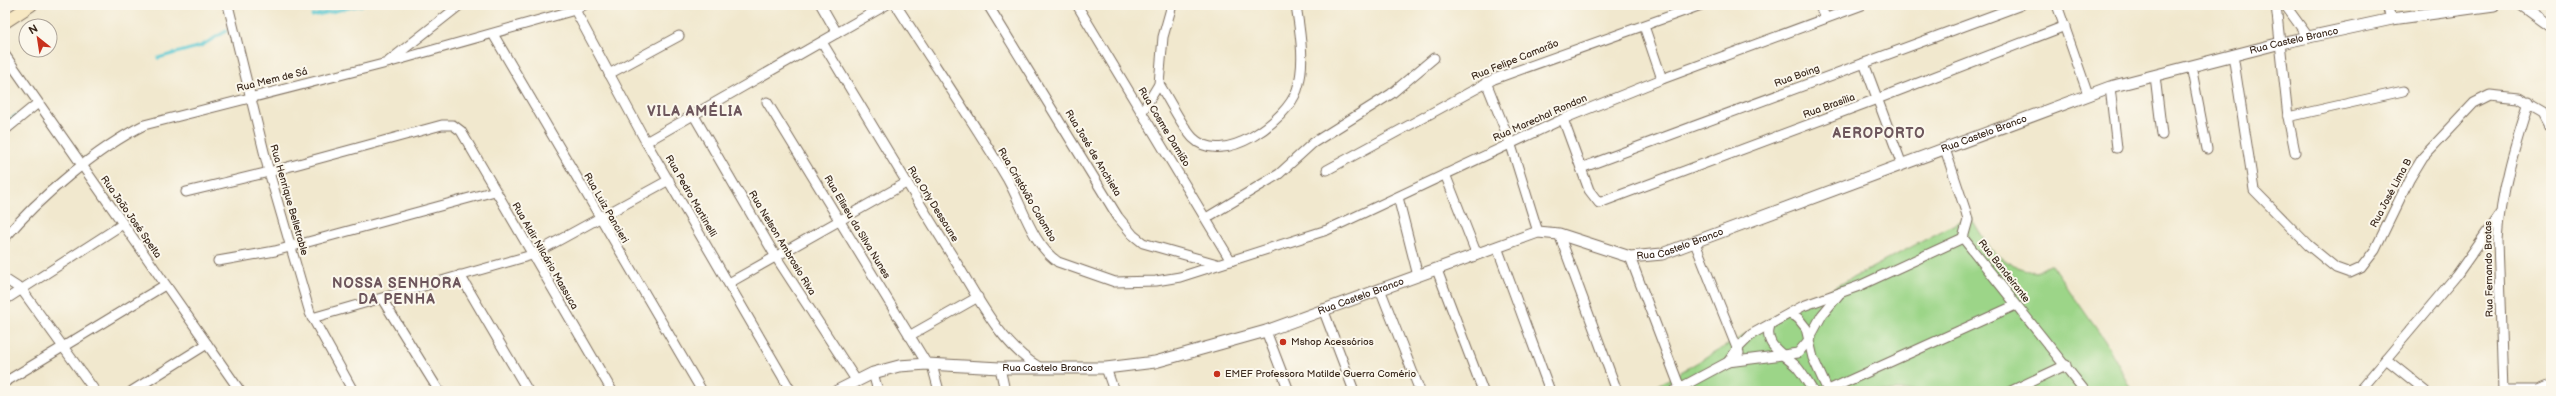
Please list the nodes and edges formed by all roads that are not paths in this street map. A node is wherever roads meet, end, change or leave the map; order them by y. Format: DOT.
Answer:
graph roads {
  1 [pos="32,5"];
  2 [pos="228,5"];
  3 [pos="460,5"];
  4 [pos="584,5"];
  5 [pos="820,5"];
  6 [pos="886,5"];
  7 [pos="896,5"];
  8 [pos="988,5"];
  9 [pos="1077,5"];
  10 [pos="1172,5"];
  11 [pos="1296,5"];
  12 [pos="1701,5"];
  13 [pos="1819,5"];
  14 [pos="1862,5"];
  15 [pos="2021,5"];
  16 [pos="2057,5"];
  17 [pos="2276,5"];
  18 [pos="2286,5"];
  19 [pos="2386,5"];
  20 [pos="2494,5"];
  21 [pos="2522,5"];
  22 [pos="575,10"];
  23 [pos="1826,18"];
  24 [pos="2392,19"];
  25 [pos="5,22"];
  26 [pos="1644,26"];
  27 [pos="2065,26"];
  28 [pos="2551,26"];
  29 [pos="837,33"];
  30 [pos="493,34"];
  31 [pos="679,36"];
  32 [pos="2309,38"];
  33 [pos="822,42"];
  34 [pos="2281,43"];
  35 [pos="5,55"];
  36 [pos="2233,55"];
  37 [pos="1434,58"];
  38 [pos="387,63"];
  39 [pos="1864,63"];
  40 [pos="2191,66"];
  41 [pos="610,74"];
  42 [pos="2155,76"];
  43 [pos="1662,79"];
  44 [pos="1486,82"];
  45 [pos="1159,84"];
  46 [pos="2110,87"];
  47 [pos="2403,91"];
  48 [pos="2088,94"];
  49 [pos="250,97"];
  50 [pos="1877,99"];
  51 [pos="767,102"];
  52 [pos="2529,102"];
  53 [pos="38,103"];
  54 [pos="1142,112"];
  55 [pos="694,114"];
  56 [pos="2288,117"];
  57 [pos="1563,119"];
  58 [pos="2551,127"];
  59 [pos="5,130"];
  60 [pos="2162,135"];
  61 [pos="646,142"];
  62 [pos="1510,142"];
  63 [pos="2117,148"];
  64 [pos="1945,149"];
  65 [pos="2207,149"];
  66 [pos="2295,152"];
  67 [pos="1902,165"];
  68 [pos="83,166"];
  69 [pos="1581,168"];
  70 [pos="1327,170"];
  71 [pos="269,172"];
  72 [pos="1445,174"];
  73 [pos="669,180"];
  74 [pos="906,183"];
  75 [pos="494,191"];
  76 [pos="186,192"];
  77 [pos="1398,197"];
  78 [pos="2499,215"];
  79 [pos="1206,218"];
  80 [pos="600,219"];
  81 [pos="840,220"];
  82 [pos="122,224"];
  83 [pos="1538,232"];
  84 [pos="1559,234"];
  85 [pos="5,238"];
  86 [pos="1963,238"];
  87 [pos="1695,243"];
  88 [pos="291,246"];
  89 [pos="1497,247"];
  90 [pos="532,255"];
  91 [pos="1477,255"];
  92 [pos="776,257"];
  93 [pos="1630,257"];
  94 [pos="218,261"];
  95 [pos="1231,261"];
  96 [pos="1217,264"];
  97 [pos="1437,270"];
  98 [pos="460,275"];
  99 [pos="1418,276"];
  100 [pos="5,279"];
  101 [pos="729,283"];
  102 [pos="166,285"];
  103 [pos="1380,289"];
  104 [pos="22,290"];
  105 [pos="1841,292"];
  106 [pos="978,297"];
  107 [pos="382,299"];
  108 [pos="5,300"];
  109 [pos="2016,305"];
  110 [pos="1323,309"];
  111 [pos="1789,314"];
  112 [pos="312,318"];
  113 [pos="1771,323"];
  114 [pos="1266,331"];
  115 [pos="909,336"];
  116 [pos="1808,341"];
  117 [pos="207,344"];
  118 [pos="65,348"];
  119 [pos="1738,348"];
  120 [pos="1786,357"];
  121 [pos="2386,359"];
  122 [pos="1742,360"];
  123 [pos="1728,362"];
  124 [pos="930,364"];
  125 [pos="2066,365"];
  126 [pos="1039,367"];
  127 [pos="1000,368"];
  128 [pos="1106,368"];
  129 [pos="873,373"];
  130 [pos="856,380"];
  131 [pos="5,382"];
  132 [pos="2551,385"];
  133 [pos="1111,389"];
  134 [pos="1677,389"];
  135 [pos="95,391"];
  136 [pos="132,391"];
  137 [pos="240,391"];
  138 [pos="353,391"];
  139 [pos="438,391"];
  140 [pos="528,391"];
  141 [pos="612,391"];
  142 [pos="702,391"];
  143 [pos="791,391"];
  144 [pos="837,391"];
  145 [pos="878,391"];
  146 [pos="939,391"];
  147 [pos="1005,391"];
  148 [pos="1289,391"];
  149 [pos="1354,391"];
  150 [pos="1420,391"];
  151 [pos="1483,391"];
  152 [pos="1550,391"];
  153 [pos="1617,391"];
  154 [pos="1812,391"];
  155 [pos="1827,391"];
  156 [pos="2011,391"];
  157 [pos="2085,391"];
  158 [pos="2359,391"];
  159 [pos="2426,391"];
  160 [pos="2503,391"];
  1 -- 25 [label="main road"];
  2 -- 49 [label="street, Rua Henrique Belletrable"];
  3 -- 38 [label="street, Rua Mem de Sá"];
  4 -- 22 [label="street"];
  5 -- 29 [label="street"];
  6 -- 29 [label="street"];
  7 -- 96 [label="street, Rua Cristóvão Colombo"];
  8 -- 96 [label="street, Rua José de Anchieta"];
  9 -- 54 [label="street, Rua Cosme Damião"];
  10 -- 45 [label="street"];
  11 -- 45 [label="street"];
  12 -- 26 [label="street, Rua Felipe Camarão"];
  13 -- 23 [label="street"];
  14 -- 23 [label="street, Rua Marechal Rondon"];
  15 -- 39 [label="street, Rua Boing"];
  16 -- 27 [label="street"];
  17 -- 34 [label="street"];
  18 -- 32 [label="street"];
  19 -- 24 [label="street"];
  20 -- 24 [label="street, Rua Castelo Branco"];
  21 -- 28 [label="street"];
  22 -- 30 [label="street"];
  22 -- 41 [label="street, Rua Pedro Martinelli"];
  23 -- 43 [label="street, Rua Marechal Rondon"];
  24 -- 32 [label="street, Rua Castelo Branco"];
  26 -- 43 [label="street"];
  26 -- 44 [label="street, Rua Felipe Camarão"];
  27 -- 48 [label="street"];
  27 -- 50 [label="street, Rua Brasília"];
  29 -- 33 [label="street"];
  30 -- 38 [label="street"];
  30 -- 80 [label="street, Rua Luiz Pancieri"];
  31 -- 41 [label="street"];
  32 -- 34 [label="street, Rua Castelo Branco"];
  33 -- 55 [label="street"];
  33 -- 74 [label="street, Rua Orly Dessaune"];
  34 -- 36 [label="street, Rua Castelo Branco"];
  34 -- 56 [label="street"];
  35 -- 53 [label="street, Rua João José Spelta"];
  36 -- 40 [label="street, Rua Castelo Branco"];
  36 -- 52 [label="street, Rua José Lima B"];
  37 -- 79 [label="street"];
  38 -- 49 [label="street, Rua Mem de Sá"];
  39 -- 50 [label="street"];
  39 -- 69 [label="street, Rua Boing"];
  40 -- 42 [label="street, Rua Castelo Branco"];
  40 -- 65 [label="street"];
  41 -- 61 [label="street, Rua Pedro Martinelli"];
  42 -- 46 [label="street, Rua Castelo Branco"];
  42 -- 60 [label="street"];
  43 -- 57 [label="street, Rua Marechal Rondon"];
  44 -- 62 [label="street"];
  44 -- 70 [label="street, Rua Felipe Camarão"];
  45 -- 54 [label="street"];
  46 -- 48 [label="street, Rua Castelo Branco"];
  46 -- 63 [label="street"];
  47 -- 56 [label="street"];
  48 -- 64 [label="street, Rua Castelo Branco"];
  49 -- 68 [label="street, Rua Mem de Sá"];
  49 -- 71 [label="street, Rua Henrique Belletrable"];
  50 -- 67 [label="street"];
  50 -- 69 [label="street, Rua Brasília"];
  51 -- 81 [label="street, Rua Eliseu da Silva Nunes"];
  52 -- 58 [label="street, Rua José Lima B"];
  52 -- 78 [label="street, Rua Fernando Brotas"];
  53 -- 59 [label="street"];
  53 -- 68 [label="street, Rua João José Spelta"];
  54 -- 79 [label="street, Rua Cosme Damião"];
  55 -- 61 [label="street"];
  55 -- 92 [label="street, Rua Nelson Ambrosio Riva"];
  56 -- 66 [label="street"];
  57 -- 62 [label="street, Rua Marechal Rondon"];
  57 -- 69 [label="street"];
  61 -- 73 [label="street, Rua Pedro Martinelli"];
  62 -- 72 [label="street, Rua Marechal Rondon"];
  62 -- 83 [label="street"];
  64 -- 67 [label="street, Rua Castelo Branco"];
  64 -- 86 [label="street, Rua Bandeirante"];
  67 -- 87 [label="street, Rua Castelo Branco"];
  68 -- 82 [label="street, Rua João José Spelta"];
  68 -- 85 [label="street, Rua Mem de Sá"];
  71 -- 75 [label="street, Rua Aldir Nilcário Massuca"];
  71 -- 76 [label="street"];
  71 -- 88 [label="street, Rua Henrique Belletrable"];
  72 -- 77 [label="street, Rua Marechal Rondon"];
  72 -- 91 [label="street"];
  73 -- 80 [label="street"];
  73 -- 101 [label="street, Rua Pedro Martinelli"];
  74 -- 81 [label="street"];
  74 -- 106 [label="street, Rua Orly Dessaune"];
  75 -- 88 [label="street"];
  75 -- 90 [label="street, Rua Aldir Nilcário Massuca"];
  77 -- 95 [label="street, Rua Marechal Rondon"];
  77 -- 99 [label="street"];
  78 -- 121 [label="street"];
  78 -- 160 [label="street, Rua Fernando Brotas"];
  79 -- 95 [label="street, Rua Cosme Damião"];
  80 -- 90 [label="street"];
  80 -- 142 [label="street, Rua Luiz Pancieri"];
  81 -- 92 [label="street"];
  81 -- 115 [label="street, Rua Eliseu da Silva Nunes"];
  82 -- 102 [label="street, Rua João José Spelta"];
  82 -- 104 [label="street"];
  83 -- 84 [label="street, Rua Castelo Branco"];
  83 -- 89 [label="street, Rua Castelo Branco"];
  84 -- 93 [label="street, Rua Castelo Branco"];
  84 -- 153 [label="street"];
  86 -- 105 [label="street"];
  86 -- 109 [label="street, Rua Bandeirante"];
  87 -- 93 [label="street, Rua Castelo Branco"];
  87 -- 119 [label="street"];
  88 -- 94 [label="street"];
  88 -- 112 [label="street, Rua Henrique Belletrable"];
  89 -- 91 [label="street, Rua Castelo Branco"];
  89 -- 152 [label="street"];
  90 -- 98 [label="street"];
  90 -- 141 [label="street, Rua Aldir Nilcário Massuca"];
  91 -- 97 [label="street, Rua Castelo Branco"];
  92 -- 101 [label="street"];
  92 -- 130 [label="street, Rua Nelson Ambrosio Riva"];
  93 -- 134 [label="street"];
  95 -- 96 [label="street, Rua Cristóvão Colombo"];
  97 -- 99 [label="street, Rua Castelo Branco"];
  97 -- 151 [label="street"];
  98 -- 107 [label="street"];
  98 -- 140 [label="street"];
  99 -- 103 [label="street, Rua Castelo Branco"];
  100 -- 104 [label="street"];
  101 -- 143 [label="street, Rua Pedro Martinelli"];
  102 -- 117 [label="street, Rua João José Spelta"];
  102 -- 118 [label="street"];
  103 -- 110 [label="street, Rua Castelo Branco"];
  103 -- 150 [label="street"];
  104 -- 108 [label="street"];
  104 -- 118 [label="street"];
  105 -- 111 [label="street"];
  105 -- 116 [label="street"];
  106 -- 115 [label="street"];
  106 -- 126 [label="street, Rua Orly Dessaune"];
  107 -- 112 [label="street"];
  107 -- 139 [label="street"];
  109 -- 125 [label="street, Rua Bandeirante"];
  109 -- 155 [label="street"];
  110 -- 114 [label="street, Rua Castelo Branco"];
  110 -- 149 [label="street"];
  111 -- 113 [label="street"];
  111 -- 116 [label="street"];
  112 -- 138 [label="street, Rua Henrique Belletrable"];
  113 -- 119 [label="street"];
  113 -- 120 [label="street"];
  114 -- 128 [label="street, Rua Castelo Branco"];
  114 -- 148 [label="street"];
  115 -- 124 [label="street, Rua Eliseu da Silva Nunes"];
  116 -- 120 [label="street"];
  116 -- 155 [label="street"];
  117 -- 136 [label="street"];
  117 -- 137 [label="street, Rua João José Spelta"];
  118 -- 131 [label="street"];
  118 -- 135 [label="street"];
  119 -- 122 [label="street"];
  119 -- 123 [label="street"];
  120 -- 122 [label="street"];
  120 -- 154 [label="street"];
  121 -- 158 [label="street"];
  121 -- 159 [label="street"];
  122 -- 123 [label="street"];
  123 -- 134 [label="street"];
  124 -- 127 [label="street, Rua Castelo Branco"];
  124 -- 129 [label="street, Rua Castelo Branco"];
  124 -- 146 [label="street, Rua Eliseu da Silva Nunes"];
  125 -- 156 [label="street"];
  125 -- 157 [label="street, Rua Bandeirante"];
  126 -- 127 [label="street, Rua Castelo Branco"];
  126 -- 128 [label="street, Rua Castelo Branco"];
  127 -- 147 [label="street"];
  128 -- 133 [label="street"];
  129 -- 130 [label="street, Rua Castelo Branco"];
  129 -- 145 [label="street"];
  130 -- 144 [label="street, Rua Castelo Branco"];
  132 -- 160 [label="street"];
}
